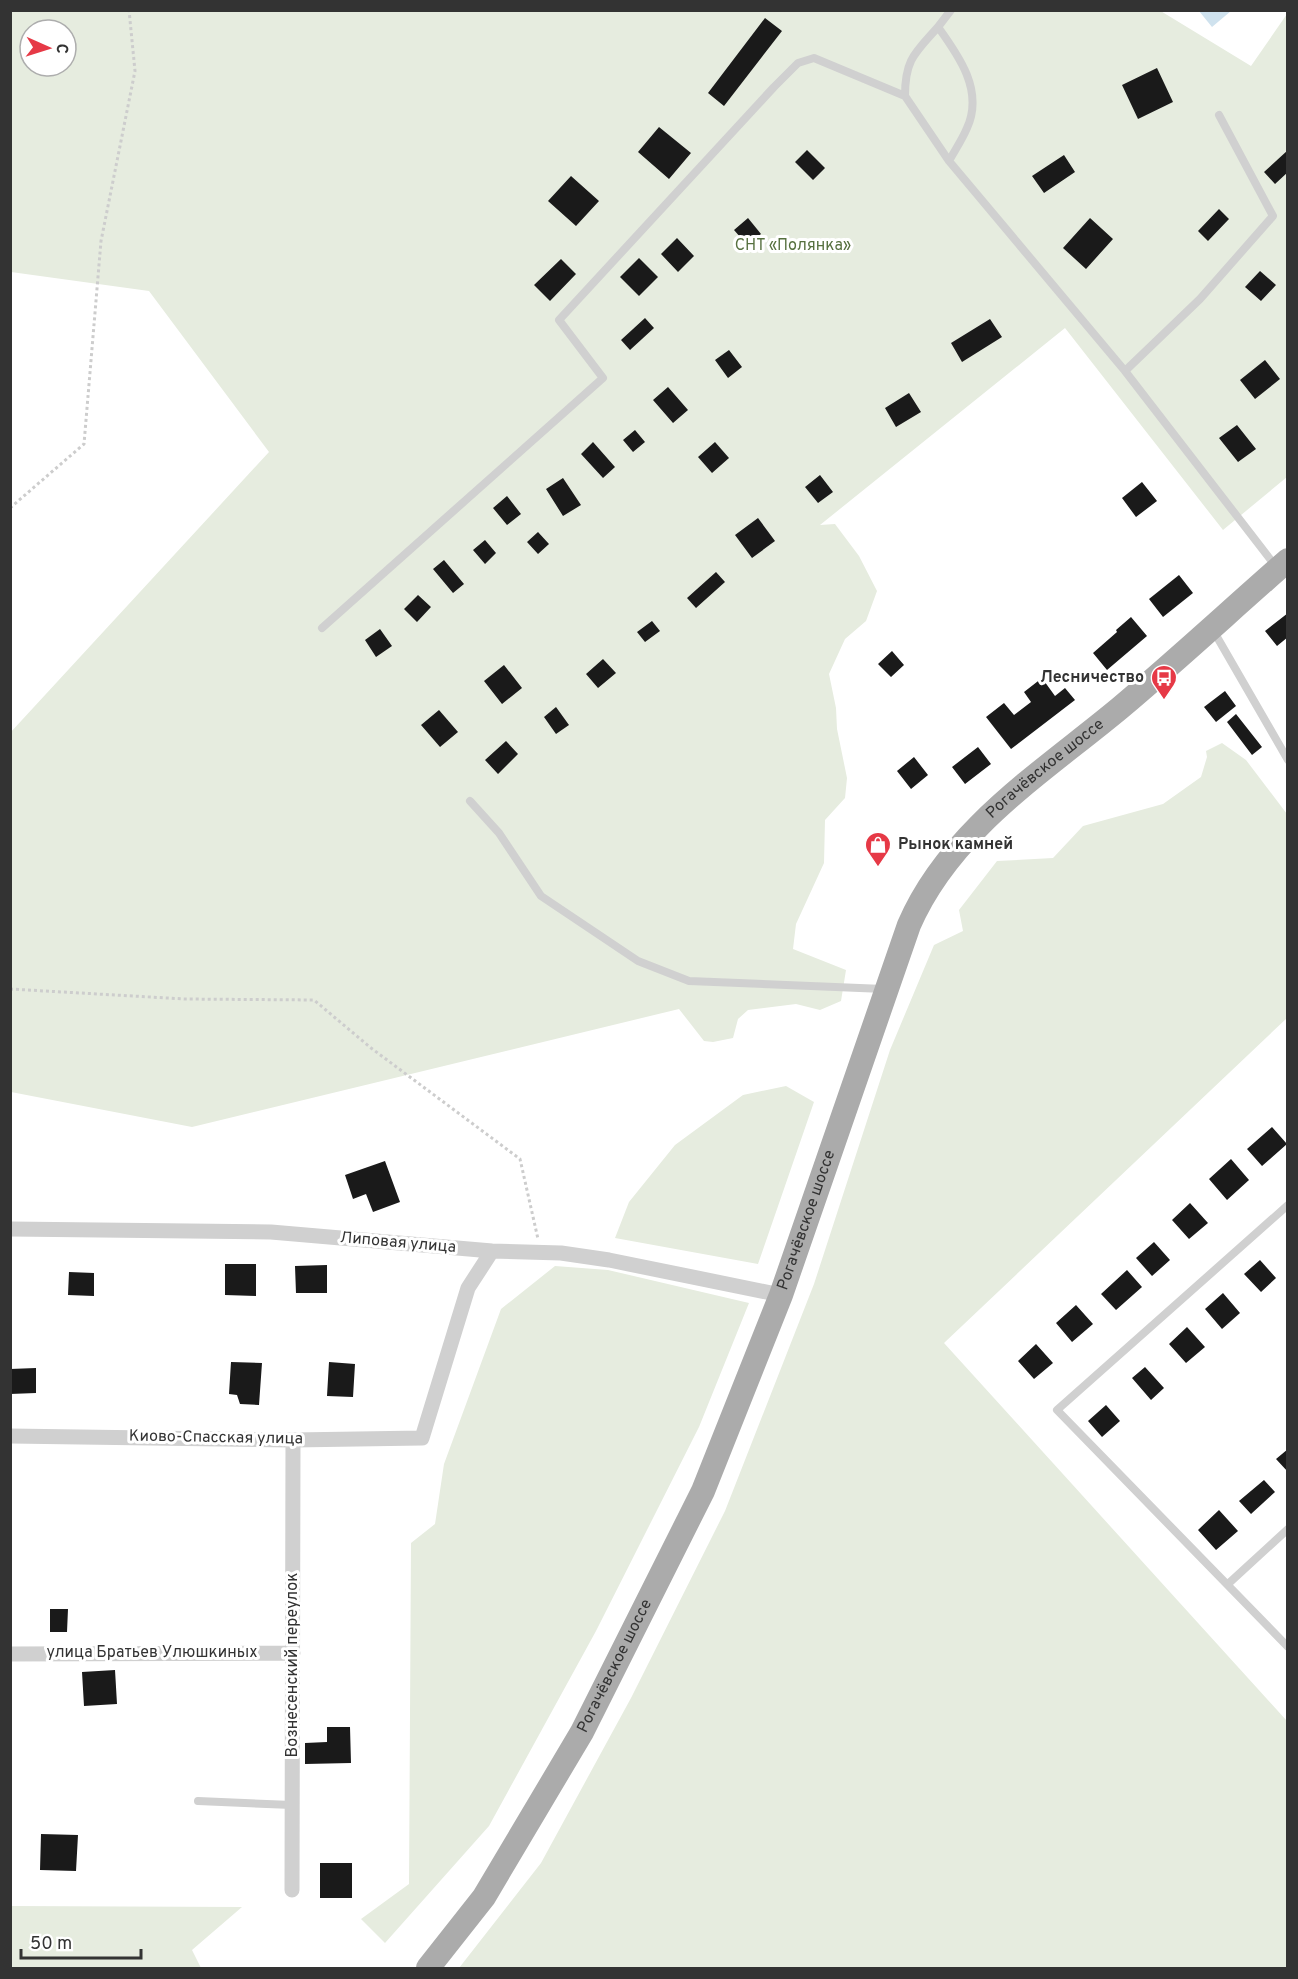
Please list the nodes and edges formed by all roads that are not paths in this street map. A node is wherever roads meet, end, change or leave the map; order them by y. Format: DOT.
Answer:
graph roads {
  1 [pos="951,10"];
  2 [pos="938,27"];
  3 [pos="905,96"];
  4 [pos="1219,115"];
  5 [pos="949,161"];
  6 [pos="1125,371"];
  7 [pos="1282,565"];
  8 [pos="1211,626"];
  9 [pos="321,628"];
  10 [pos="1287,760"];
  11 [pos="471,801"];
  12 [pos="886,989"];
  13 [pos="1287,1205"];
  14 [pos="10,1228"];
  15 [pos="492,1251"];
  16 [pos="781,1295"];
  17 [pos="10,1436"];
  18 [pos="293,1440"];
  19 [pos="1287,1529"];
  20 [pos="1228,1584"];
  21 [pos="1287,1647"];
  22 [pos="293,1653"];
  23 [pos="10,1654"];
  24 [pos="198,1801"];
  25 [pos="292,1804"];
  26 [pos="292,1890"];
  27 [pos="428,1968"];
  1 -- 2 [label="lane"];
  2 -- 3 [label="lane"];
  2 -- 5 [label="lane"];
  3 -- 5 [label="lane"];
  3 -- 9 [label="lane"];
  4 -- 6 [label="lane"];
  5 -- 6 [label="lane"];
  6 -- 7 [label="lane"];
  7 -- 8 [label="main road, Рогачёвское шоссе"];
  8 -- 10 [label="lane"];
  8 -- 12 [label="main road, Рогачёвское шоссе"];
  11 -- 12 [label="lane"];
  12 -- 16 [label="main road, Рогачёвское шоссе"];
  13 -- 20 [label="lane"];
  14 -- 15 [label="street, Липовая улица"];
  15 -- 16 [label="street, Липовая улица"];
  15 -- 18 [label="street, Киово-Спасская улица"];
  16 -- 27 [label="main road, Рогачёвское шоссе"];
  17 -- 18 [label="street, Киово-Спасская улица"];
  18 -- 22 [label="street, Вознесенский переулок"];
  19 -- 20 [label="lane"];
  20 -- 21 [label="lane"];
  22 -- 23 [label="street, улица Братьев Улюшкиных"];
  22 -- 25 [label="street, Вознесенский переулок"];
  24 -- 25 [label="lane"];
  25 -- 26 [label="street, Вознесенский переулок"];
}
